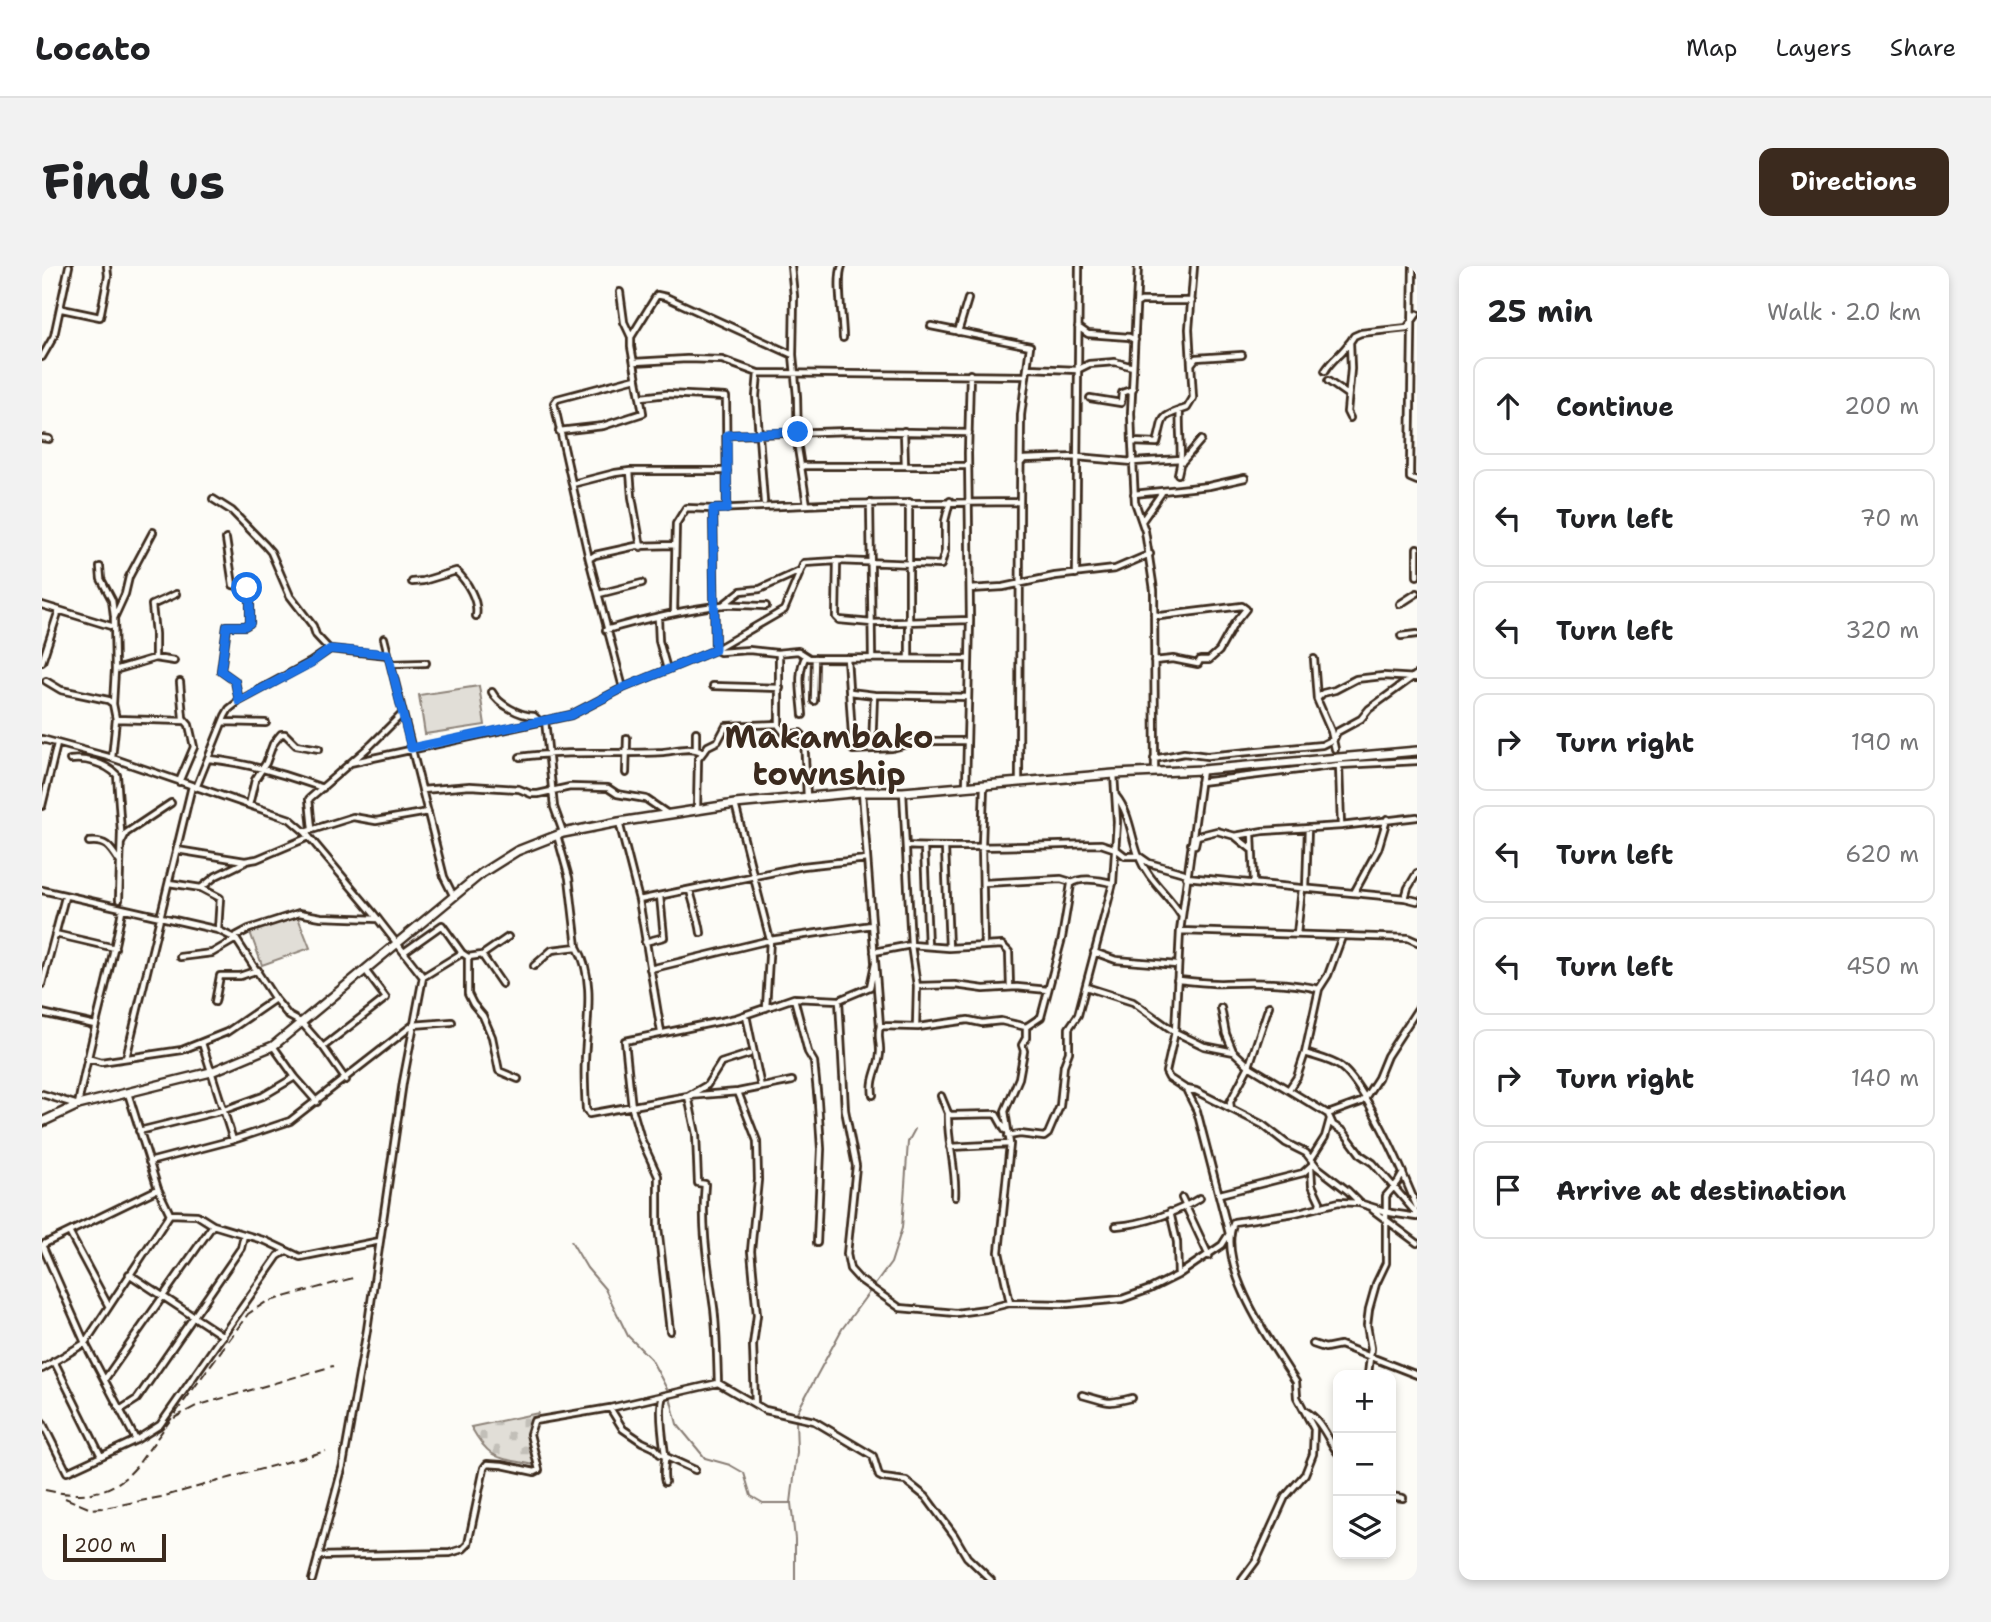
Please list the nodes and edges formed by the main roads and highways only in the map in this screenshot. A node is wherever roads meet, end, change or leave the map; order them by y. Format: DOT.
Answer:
graph roads {
  1 [pos="1417,751"];
  2 [pos="42,1122"];
  1 -- 2 [label="highway"];
}
